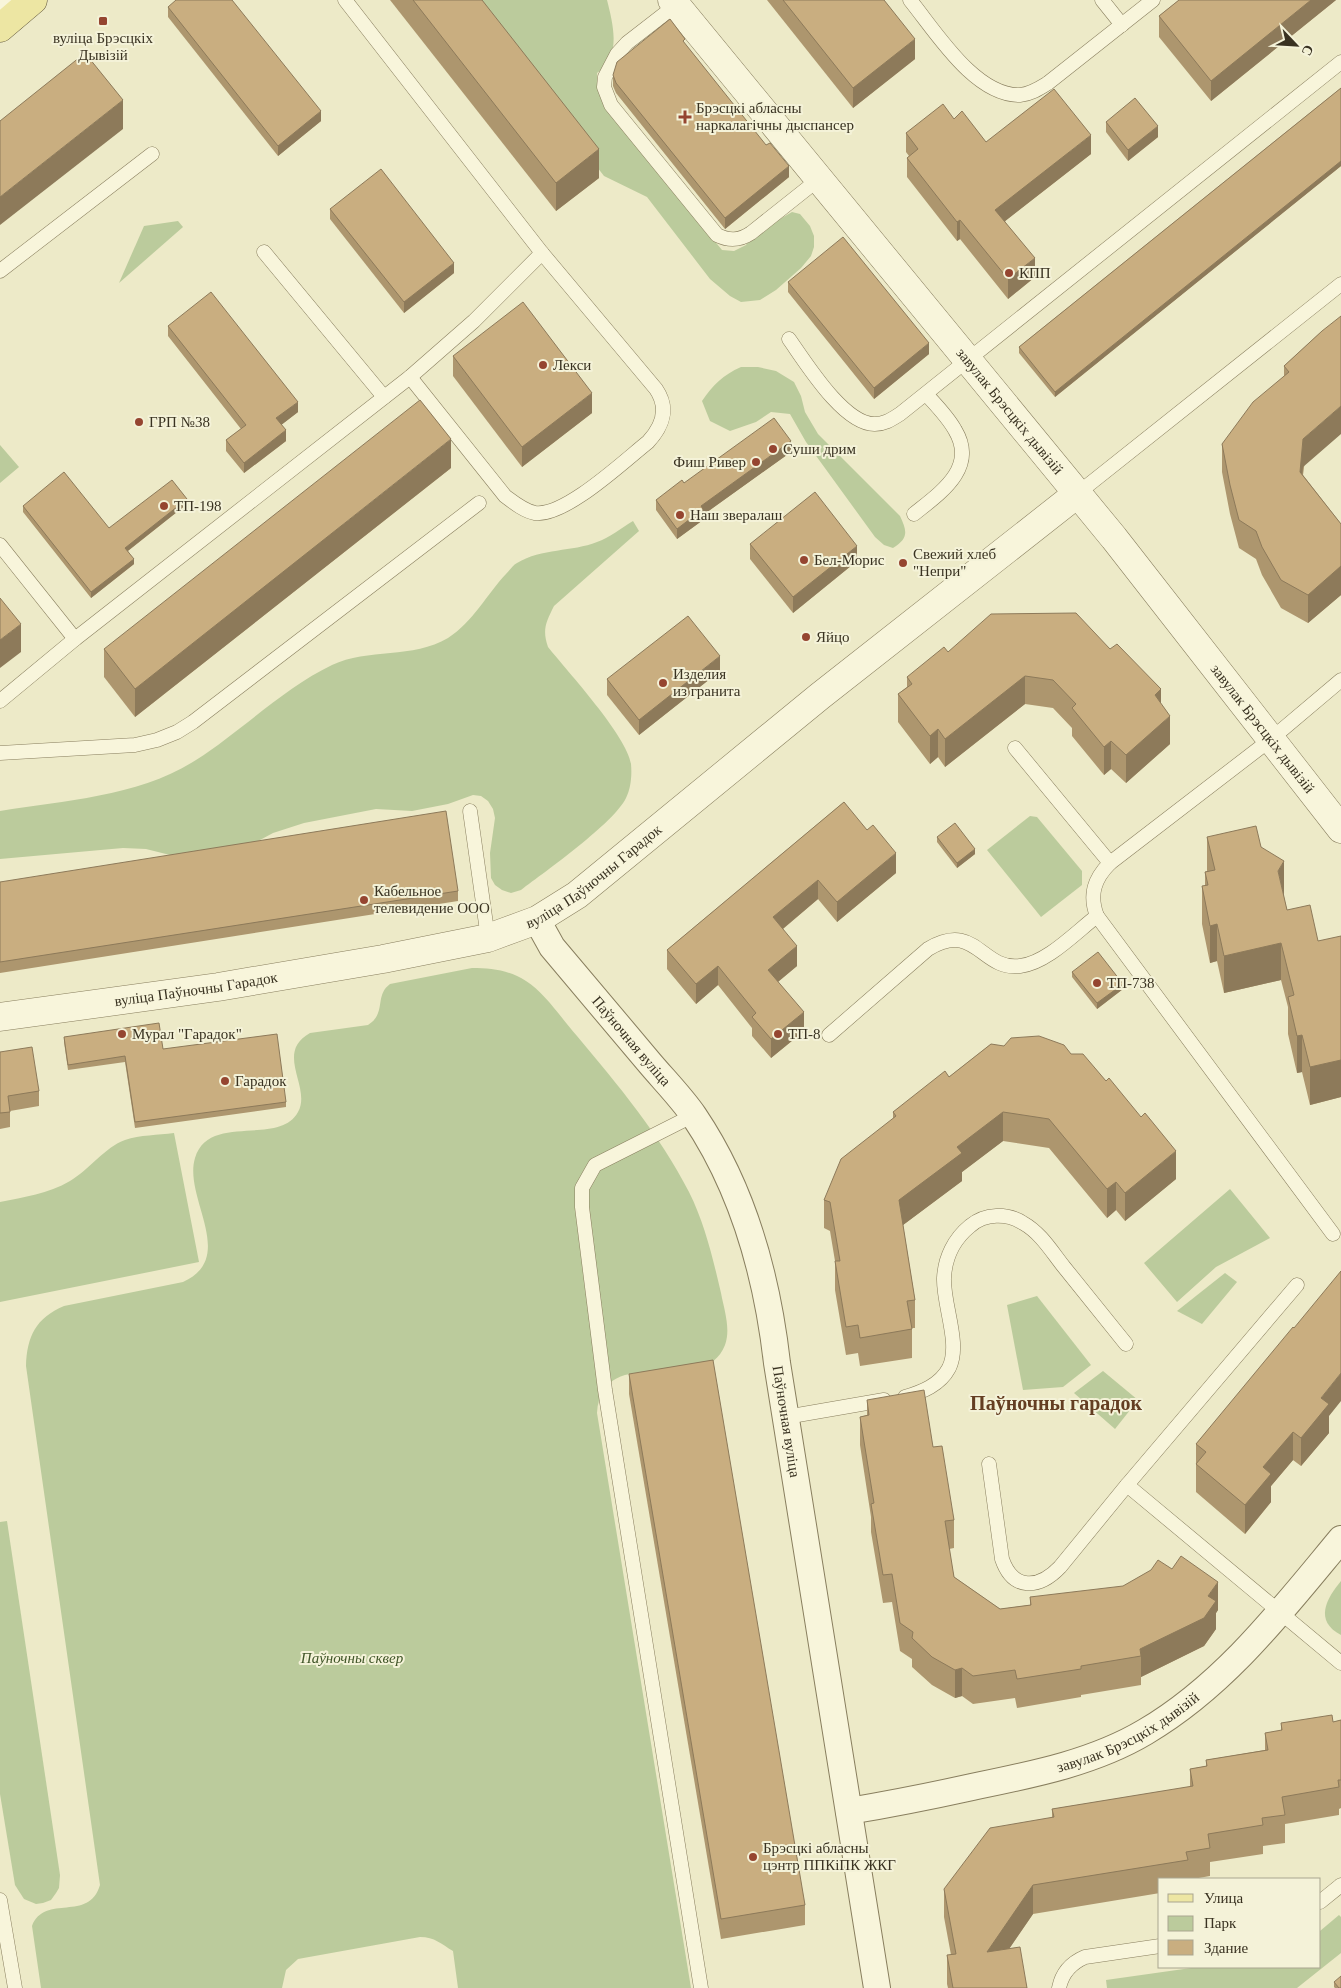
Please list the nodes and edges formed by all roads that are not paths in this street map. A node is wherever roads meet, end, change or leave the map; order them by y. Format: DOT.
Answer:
graph roads {
  1 [pos="34,0"];
  2 [pos="345,0"];
  3 [pos="910,0"];
  4 [pos="1102,0"];
  5 [pos="1153,0"];
  6 [pos="674,2"];
  7 [pos="4,17"];
  8 [pos="1122,25"];
  9 [pos="1341,62"];
  10 [pos="152,154"];
  11 [pos="819,180"];
  12 [pos="264,252"];
  13 [pos="542,253"];
  14 [pos="0,271"];
  15 [pos="1341,284"];
  16 [pos="788,339"];
  17 [pos="967,360"];
  18 [pos="410,377"];
  19 [pos="926,394"];
  20 [pos="384,397"];
  21 [pos="1077,494"];
  22 [pos="479,503"];
  23 [pos="914,514"];
  24 [pos="0,545"];
  25 [pos="75,639"];
  26 [pos="1341,680"];
  27 [pos="0,701"];
  28 [pos="1270,740"];
  29 [pos="1014,748"];
  30 [pos="0,753"];
  31 [pos="470,811"];
  32 [pos="1341,829"];
  33 [pos="1110,863"];
  34 [pos="1097,916"];
  35 [pos="537,920"];
  36 [pos="488,938"];
  37 [pos="0,1017"];
  38 [pos="830,1035"];
  39 [pos="694,1116"];
  40 [pos="1333,1234"];
  41 [pos="1298,1285"];
  42 [pos="1126,1344"];
  43 [pos="786,1417"];
  44 [pos="989,1464"];
  45 [pos="1127,1485"];
  46 [pos="1341,1539"];
  47 [pos="1280,1613"];
  48 [pos="1341,1663"];
  49 [pos="849,1811"];
  50 [pos="1341,1885"];
  51 [pos="0,1900"];
  52 [pos="1321,1901"];
  53 [pos="1158,1946"];
  54 [pos="15,1988"];
  55 [pos="702,1988"];
  56 [pos="877,1988"];
  57 [pos="1059,1988"];
  1 -- 7 [label="main road"];
  2 -- 13 [label="lane"];
  3 -- 8 [label="lane"];
  4 -- 8 [label="lane"];
  5 -- 8 [label="lane"];
  6 -- 11 [label="street, завулак Брэсцкіх дывізій"];
  6 -- 11 [label="lane"];
  9 -- 17 [label="lane"];
  10 -- 14 [label="lane"];
  11 -- 17 [label="street, завулак Брэсцкіх дывізій"];
  12 -- 20 [label="lane"];
  13 -- 18 [label="lane"];
  13 -- 18 [label="lane"];
  15 -- 21 [label="lane"];
  16 -- 19 [label="lane"];
  17 -- 19 [label="lane"];
  17 -- 21 [label="street, завулак Брэсцкіх дывізій"];
  18 -- 20 [label="lane"];
  19 -- 23 [label="lane"];
  20 -- 25 [label="lane"];
  21 -- 28 [label="street, завулак Брэсцкіх дывізій"];
  21 -- 35 [label="street, вуліца Паўночны Гарадок"];
  22 -- 30 [label="lane"];
  24 -- 25 [label="lane"];
  25 -- 27 [label="lane"];
  26 -- 28 [label="lane"];
  28 -- 32 [label="street, завулак Брэсцкіх дывізій"];
  28 -- 33 [label="lane"];
  29 -- 33 [label="lane"];
  31 -- 36 [label="lane"];
  33 -- 34 [label="lane"];
  34 -- 38 [label="lane"];
  34 -- 40 [label="lane"];
  35 -- 36 [label="street, вуліца Паўночны Гарадок"];
  35 -- 39 [label="street, Паўночная вуліца"];
  36 -- 37 [label="street, вуліца Паўночны Гарадок"];
  39 -- 43 [label="street, Паўночная вуліца"];
  39 -- 55 [label="lane"];
  41 -- 45 [label="lane"];
  42 -- 43 [label="lane"];
  43 -- 49 [label="street, Паўночная вуліца"];
  44 -- 45 [label="lane"];
  45 -- 47 [label="lane"];
  46 -- 47 [label="street, завулак Брэсцкіх дывізій"];
  47 -- 48 [label="lane"];
  47 -- 49 [label="street, завулак Брэсцкіх дывізій"];
  49 -- 56 [label="street, Паўночная вуліца"];
  50 -- 52 [label="lane"];
  51 -- 54 [label="lane"];
  53 -- 57 [label="lane"];
}
